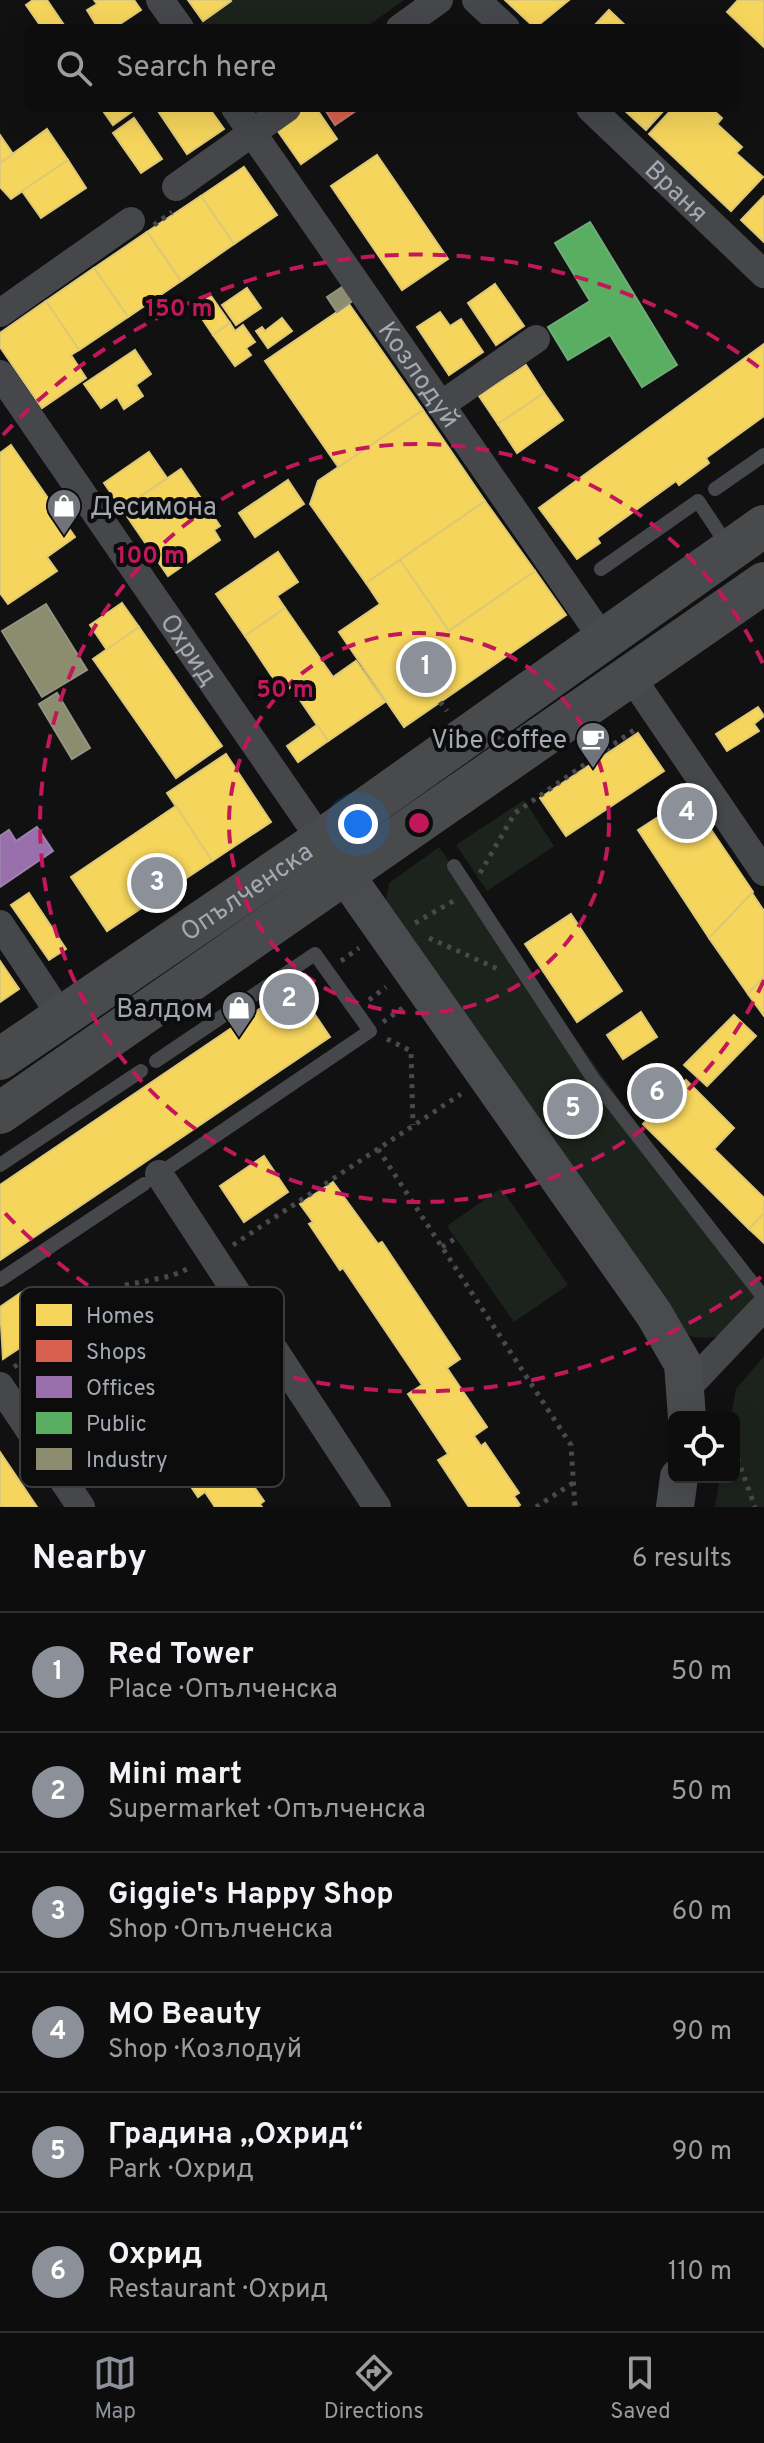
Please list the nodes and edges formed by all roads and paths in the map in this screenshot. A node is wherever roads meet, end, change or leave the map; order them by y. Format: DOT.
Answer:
graph roads {
  1 [pos="160,0"];
  2 [pos="439,0"];
  3 [pos="476,0"];
  4 [pos="177,24"];
  5 [pos="406,24"];
  6 [pos="502,24"];
  7 [pos="238,112"];
  8 [pos="281,112"];
  9 [pos="594,112"];
  10 [pos="252,133"];
  11 [pos="173,195"];
  12 [pos="140,221"];
  13 [pos="764,274"];
  14 [pos="0,313"];
  15 [pos="536,339"];
  16 [pos="0,374"];
  17 [pos="441,405"];
  18 [pos="764,455"];
  19 [pos="715,489"];
  20 [pos="764,526"];
  21 [pos="730,550"];
  22 [pos="601,569"];
  23 [pos="764,583"];
  24 [pos="603,639"];
  25 [pos="630,675"];
  26 [pos="635,729"];
  27 [pos="321,840"];
  28 [pos="454,866"];
  29 [pos="764,872"];
  30 [pos="347,875"];
  31 [pos="470,891"];
  32 [pos="0,924"];
  33 [pos="368,941"];
  34 [pos="328,971"];
  35 [pos="395,980"];
  36 [pos="529,980"];
  37 [pos="411,1001"];
  38 [pos="355,1010"];
  39 [pos="62,1017"];
  40 [pos="370,1031"];
  41 [pos="0,1059"];
  42 [pos="156,1061"];
  43 [pos="141,1071"];
  44 [pos="487,1076"];
  45 [pos="0,1113"];
  46 [pos="413,1125"];
  47 [pos="378,1149"];
  48 [pos="0,1165"];
  49 [pos="152,1179"];
  50 [pos="456,1238"];
  51 [pos="442,1247"];
  52 [pos="214,1257"];
  53 [pos="0,1280"];
  54 [pos="123,1287"];
  55 [pos="234,1287"];
  56 [pos="764,1298"];
  57 [pos="764,1307"];
  58 [pos="284,1364"];
  59 [pos="6,1377"];
  60 [pos="20,1401"];
  61 [pos="687,1403"];
  62 [pos="740,1466"];
  63 [pos="573,1482"];
  64 [pos="678,1483"];
  65 [pos="69,1487"];
  66 [pos="81,1507"];
  67 [pos="377,1507"];
  68 [pos="536,1507"];
  69 [pos="575,1507"];
  70 [pos="675,1507"];
  71 [pos="755,1507"];
  1 -- 4 [label="street"];
  2 -- 5 [label="street"];
  3 -- 6 [label="street"];
  7 -- 10 [label="street, Козлодуй"];
  8 -- 10 [label="street"];
  9 -- 13 [label="street, Враня"];
  10 -- 11 [label="street"];
  10 -- 17 [label="street, Козлодуй"];
  11 -- 12 [label="path"];
  12 -- 14 [label="street"];
  15 -- 17 [label="street"];
  16 -- 27 [label="street, Охрид"];
  17 -- 24 [label="street, Козлодуй"];
  18 -- 19 [label="lane"];
  20 -- 21 [label="main road, Опълченска"];
  21 -- 22 [label="lane"];
  21 -- 24 [label="main road, Опълченска"];
  23 -- 25 [label="main road, Опълченска"];
  24 -- 27 [label="main road, Опълченска"];
  25 -- 29 [label="street"];
  25 -- 30 [label="main road, Опълченска"];
  26 -- 31 [label="path"];
  27 -- 30 [label="street, Охрид"];
  27 -- 39 [label="main road, Опълченска"];
  28 -- 31 [label="lane"];
  30 -- 44 [label="street, Охрид"];
  30 -- 45 [label="main road, Опълченска"];
  31 -- 36 [label="lane"];
  31 -- 36 [label="path"];
  32 -- 39 [label="street"];
  33 -- 34 [label="path"];
  34 -- 38 [label="lane"];
  34 -- 42 [label="lane"];
  35 -- 38 [label="path"];
  36 -- 56 [label="lane"];
  37 -- 40 [label="path"];
  38 -- 40 [label="lane"];
  39 -- 41 [label="main road, Опълченска"];
  40 -- 46 [label="path"];
  40 -- 49 [label="lane"];
  43 -- 48 [label="lane"];
  44 -- 46 [label="path"];
  44 -- 61 [label="street, Охрид"];
  46 -- 47 [label="path"];
  47 -- 51 [label="path"];
  47 -- 52 [label="path"];
  49 -- 52 [label="street"];
  49 -- 53 [label="lane"];
  50 -- 51 [label="path"];
  51 -- 63 [label="path"];
  52 -- 54 [label="path"];
  52 -- 55 [label="street"];
  57 -- 61 [label="street, Охрид"];
  58 -- 67 [label="street"];
  59 -- 60 [label="street"];
  62 -- 71 [label="path"];
  63 -- 68 [label="path"];
  63 -- 69 [label="path"];
  64 -- 70 [label="street"];
  65 -- 66 [label="street"];
}
